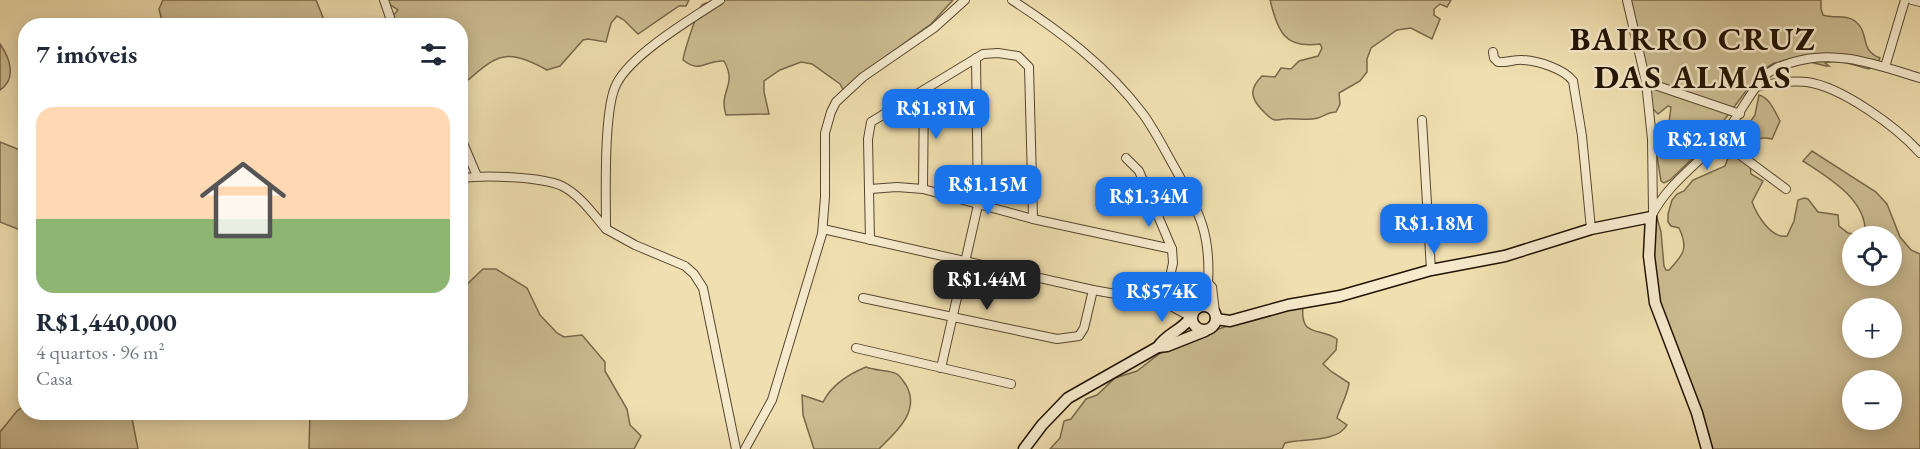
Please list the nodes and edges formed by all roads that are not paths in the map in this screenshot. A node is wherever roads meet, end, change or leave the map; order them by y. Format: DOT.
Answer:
graph roads {
  1 [pos="384,0"];
  2 [pos="720,0"];
  3 [pos="965,0"];
  4 [pos="1012,0"];
  5 [pos="1627,0"];
  6 [pos="1905,0"];
  7 [pos="1912,0"];
  8 [pos="1920,2"];
  9 [pos="390,18"];
  10 [pos="1492,52"];
  11 [pos="976,58"];
  12 [pos="1885,67"];
  13 [pos="1920,78"];
  14 [pos="1646,82"];
  15 [pos="1756,87"];
  16 [pos="924,90"];
  17 [pos="1740,114"];
  18 [pos="1422,120"];
  19 [pos="1720,140"];
  20 [pos="1920,153"];
  21 [pos="468,155"];
  22 [pos="1126,158"];
  23 [pos="477,176"];
  24 [pos="468,178"];
  25 [pos="1652,182"];
  26 [pos="1672,185"];
  27 [pos="870,189"];
  28 [pos="923,189"];
  29 [pos="1786,189"];
  30 [pos="978,205"];
  31 [pos="1652,214"];
  32 [pos="1033,219"];
  33 [pos="606,229"];
  34 [pos="823,229"];
  35 [pos="1591,229"];
  36 [pos="870,240"];
  37 [pos="1172,249"];
  38 [pos="965,261"];
  39 [pos="1431,270"];
  40 [pos="1209,283"];
  41 [pos="1093,290"];
  42 [pos="863,298"];
  43 [pos="1165,299"];
  44 [pos="1194,313"];
  45 [pos="1215,316"];
  46 [pos="952,317"];
  47 [pos="1204,331"];
  48 [pos="1158,346"];
  49 [pos="856,348"];
  50 [pos="940,368"];
  51 [pos="1011,384"];
  52 [pos="736,449"];
  53 [pos="745,449"];
  54 [pos="1024,449"];
  55 [pos="1707,449"];
  1 -- 9 [label="street"];
  2 -- 33 [label="street"];
  3 -- 34 [label="street"];
  4 -- 40 [label="street"];
  5 -- 14 [label="street"];
  6 -- 12 [label="street"];
  7 -- 8 [label="street"];
  10 -- 35 [label="street"];
  11 -- 16 [label="street"];
  11 -- 30 [label="street"];
  11 -- 32 [label="street"];
  12 -- 13 [label="street"];
  12 -- 15 [label="street"];
  14 -- 17 [label="street"];
  14 -- 25 [label="street"];
  15 -- 17 [label="street"];
  15 -- 20 [label="street"];
  16 -- 27 [label="street"];
  16 -- 28 [label="street"];
  17 -- 19 [label="street"];
  18 -- 39 [label="street"];
  19 -- 26 [label="street"];
  19 -- 29 [label="street"];
  21 -- 23 [label="street"];
  22 -- 37 [label="street"];
  23 -- 24 [label="street"];
  23 -- 33 [label="street"];
  25 -- 26 [label="street"];
  25 -- 31 [label="street"];
  26 -- 31 [label="street"];
  27 -- 28 [label="street"];
  27 -- 36 [label="street"];
  28 -- 30 [label="street"];
  30 -- 32 [label="street"];
  30 -- 38 [label="street"];
  31 -- 35 [label="street"];
  31 -- 55 [label="street"];
  32 -- 37 [label="street"];
  33 -- 52 [label="street"];
  34 -- 36 [label="street"];
  34 -- 53 [label="street"];
  35 -- 39 [label="street"];
  36 -- 38 [label="street"];
  37 -- 43 [label="street"];
  38 -- 41 [label="street"];
  38 -- 46 [label="street"];
  39 -- 45 [label="street"];
  40 -- 44 [label="street"];
  40 -- 45 [label="street"];
  41 -- 43 [label="street"];
  41 -- 46 [label="street"];
  42 -- 46 [label="street"];
  43 -- 44 [label="street"];
  44 -- 45 [label="street"];
  44 -- 47 [label="street"];
  44 -- 48 [label="street"];
  45 -- 47 [label="street"];
  46 -- 50 [label="street"];
  47 -- 48 [label="street"];
  48 -- 54 [label="street"];
  49 -- 50 [label="street"];
  50 -- 51 [label="street"];
}
